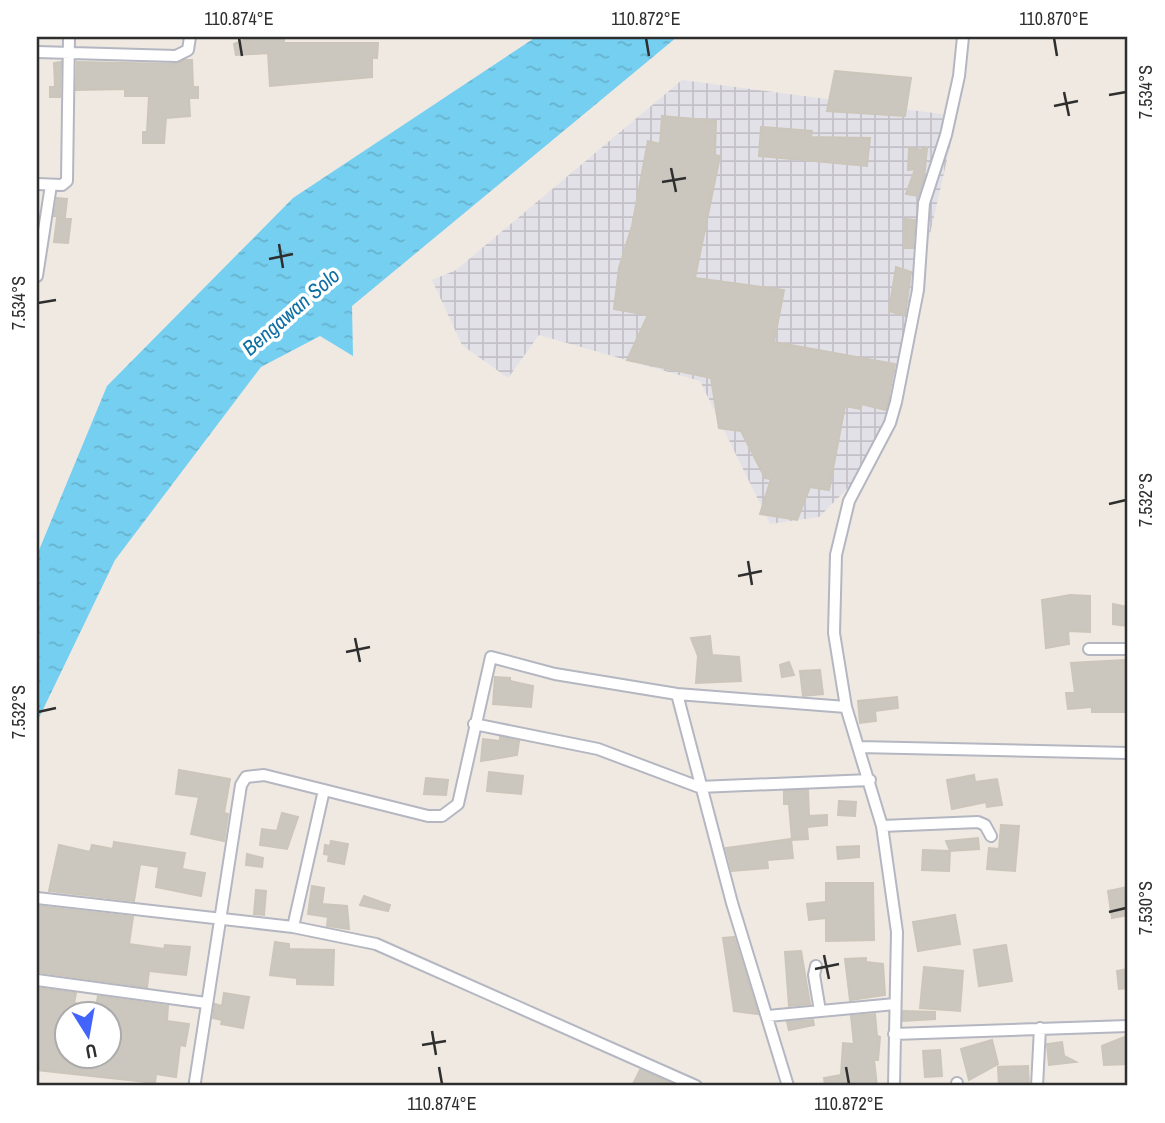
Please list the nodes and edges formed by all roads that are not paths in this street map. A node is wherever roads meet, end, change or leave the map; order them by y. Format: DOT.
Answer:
graph roads {
  1 [pos="69,37"];
  2 [pos="190,37"];
  3 [pos="963,37"];
  4 [pos="70,51"];
  5 [pos="37,52"];
  6 [pos="37,184"];
  7 [pos="51,185"];
  8 [pos="42,212"];
  9 [pos="37,276"];
  10 [pos="1089,649"];
  11 [pos="1128,649"];
  12 [pos="677,694"];
  13 [pos="846,707"];
  14 [pos="474,724"];
  15 [pos="859,747"];
  16 [pos="1128,752"];
  17 [pos="870,780"];
  18 [pos="699,787"];
  19 [pos="324,790"];
  20 [pos="882,826"];
  21 [pos="991,836"];
  22 [pos="37,898"];
  23 [pos="219,919"];
  24 [pos="293,927"];
  25 [pos="816,966"];
  26 [pos="37,980"];
  27 [pos="206,1003"];
  28 [pos="895,1004"];
  29 [pos="820,1011"];
  30 [pos="768,1016"];
  31 [pos="1128,1026"];
  32 [pos="1040,1028"];
  33 [pos="894,1034"];
  34 [pos="195,1082"];
  35 [pos="696,1086"];
  36 [pos="788,1086"];
  37 [pos="894,1086"];
  38 [pos="1037,1086"];
  1 -- 4 [label="street"];
  2 -- 4 [label="street"];
  3 -- 13 [label="street"];
  4 -- 5 [label="street"];
  4 -- 7 [label="street"];
  6 -- 7 [label="street"];
  7 -- 8 [label="street"];
  8 -- 9 [label="street"];
  10 -- 11 [label="street"];
  12 -- 13 [label="street"];
  12 -- 14 [label="street"];
  12 -- 18 [label="street"];
  13 -- 15 [label="street"];
  14 -- 18 [label="street"];
  14 -- 19 [label="street"];
  15 -- 16 [label="street"];
  15 -- 17 [label="street"];
  17 -- 18 [label="street"];
  17 -- 20 [label="street"];
  18 -- 30 [label="street"];
  19 -- 23 [label="street"];
  19 -- 24 [label="street"];
  20 -- 21 [label="street"];
  20 -- 28 [label="street"];
  22 -- 23 [label="street"];
  23 -- 24 [label="street"];
  23 -- 27 [label="street"];
  24 -- 35 [label="street"];
  25 -- 29 [label="street"];
  26 -- 27 [label="street"];
  27 -- 34 [label="street"];
  28 -- 29 [label="street"];
  28 -- 33 [label="street"];
  29 -- 30 [label="street"];
  30 -- 36 [label="street"];
  31 -- 32 [label="street"];
  32 -- 33 [label="street"];
  32 -- 38 [label="street"];
  33 -- 37 [label="street"];
}
